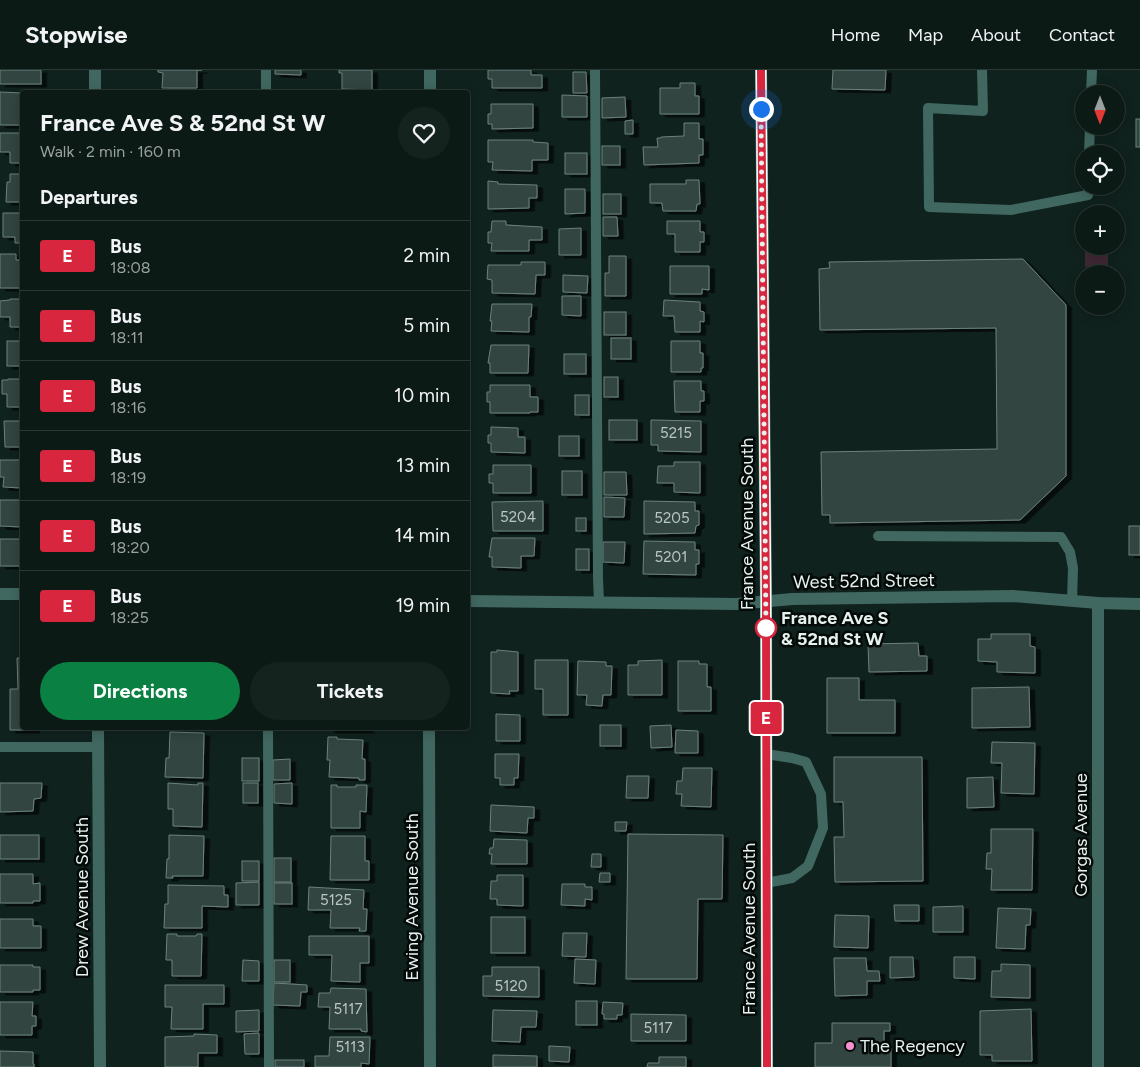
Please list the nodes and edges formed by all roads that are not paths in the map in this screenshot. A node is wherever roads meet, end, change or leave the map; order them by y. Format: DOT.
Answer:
graph roads {
  1 [pos="95,70"];
  2 [pos="266,70"];
  3 [pos="430,70"];
  4 [pos="595,70"];
  5 [pos="761,70"];
  6 [pos="982,70"];
  7 [pos="1092,70"];
  8 [pos="1091,85"];
  9 [pos="95,90"];
  10 [pos="266,90"];
  11 [pos="430,90"];
  12 [pos="1083,195"];
  13 [pos="878,536"];
  14 [pos="0,594"];
  15 [pos="20,594"];
  16 [pos="470,600"];
  17 [pos="766,601"];
  18 [pos="1072,601"];
  19 [pos="599,602"];
  20 [pos="1098,603"];
  21 [pos="1140,604"];
  22 [pos="98,730"];
  23 [pos="268,730"];
  24 [pos="428,730"];
  25 [pos="0,747"];
  26 [pos="98,747"];
  27 [pos="766,754"];
  28 [pos="766,883"];
  29 [pos="100,1067"];
  30 [pos="269,1067"];
  31 [pos="430,1067"];
  32 [pos="767,1067"];
  33 [pos="1098,1067"];
  1 -- 9 [label="street"];
  2 -- 10 [label="lane"];
  3 -- 11 [label="street"];
  4 -- 19 [label="lane"];
  5 -- 17 [label="main road, France Avenue South"];
  6 -- 12 [label="lane"];
  7 -- 8 [label="lane"];
  13 -- 18 [label="lane"];
  14 -- 15 [label="street"];
  16 -- 19 [label="street, West 52nd Street"];
  17 -- 18 [label="street, West 52nd Street"];
  17 -- 19 [label="street, West 52nd Street"];
  17 -- 27 [label="main road, France Avenue South"];
  18 -- 20 [label="street, West 52nd Street"];
  20 -- 21 [label="street, West 52nd Street"];
  20 -- 33 [label="street, Gorgas Avenue"];
  22 -- 26 [label="street, Drew Avenue South"];
  23 -- 30 [label="lane"];
  24 -- 31 [label="street, Ewing Avenue South"];
  25 -- 26 [label="lane"];
  26 -- 29 [label="street, Drew Avenue South"];
  27 -- 28 [label="main road, France Avenue South"];
  27 -- 28 [label="lane"];
  28 -- 32 [label="main road, France Avenue South"];
}
